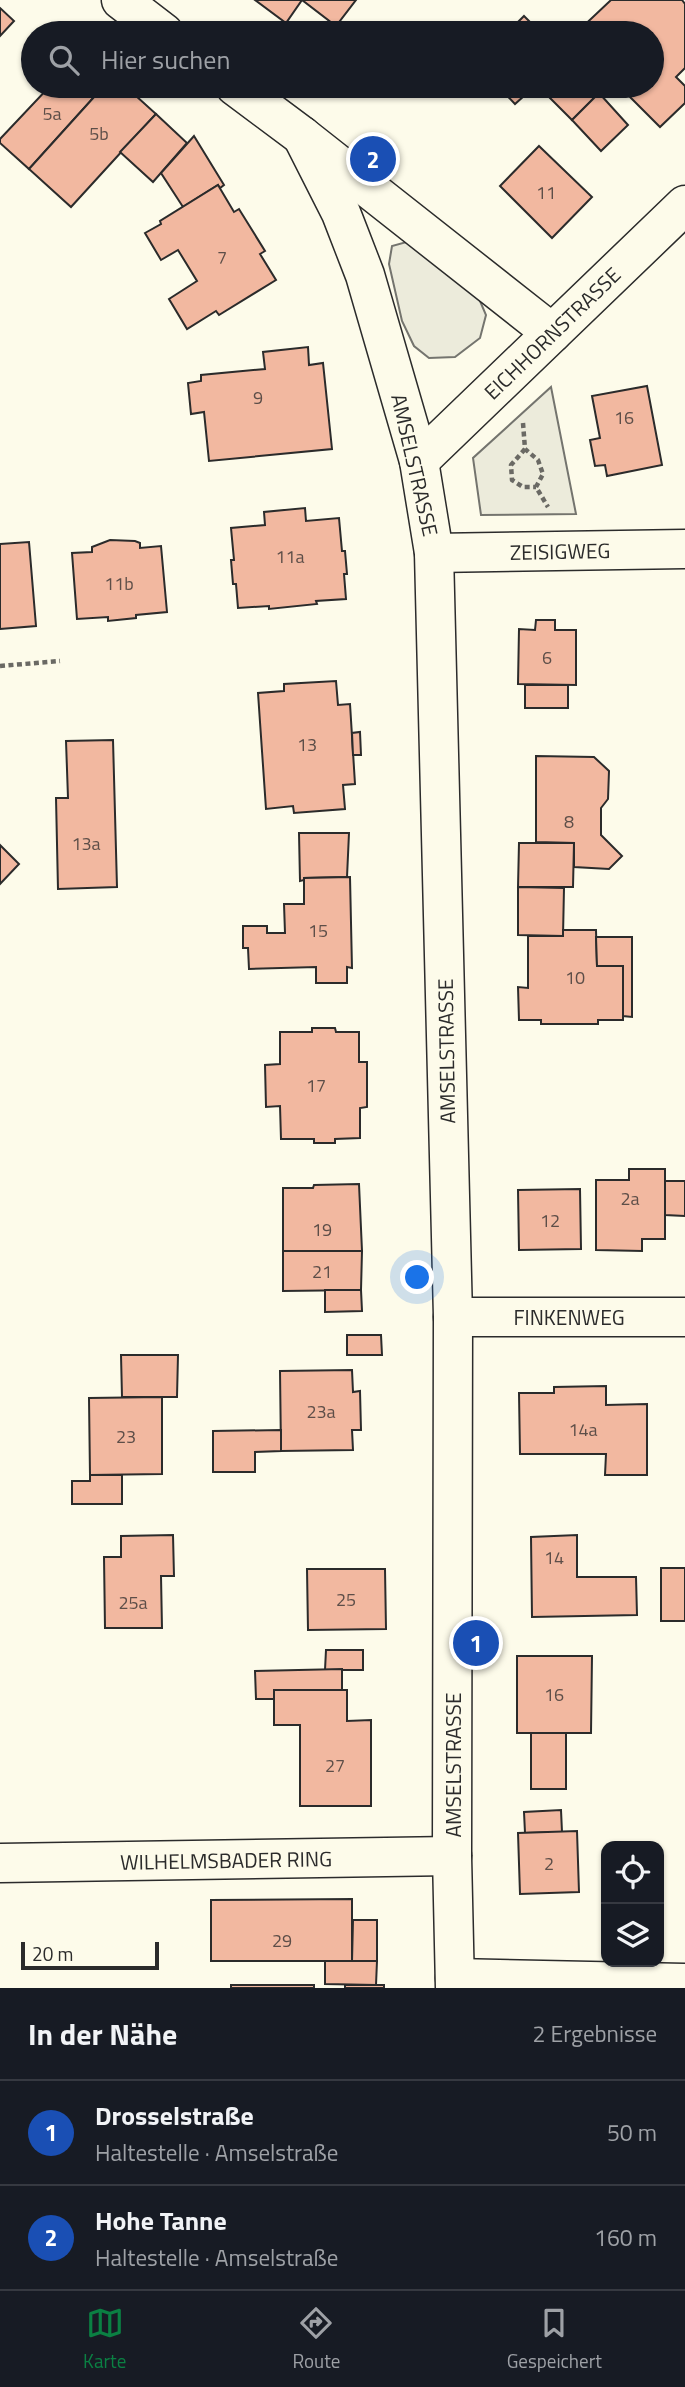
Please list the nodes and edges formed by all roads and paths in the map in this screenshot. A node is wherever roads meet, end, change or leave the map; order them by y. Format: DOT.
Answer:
graph roads {
  1 [pos="121,0"];
  2 [pos="148,21"];
  3 [pos="251,98"];
  4 [pos="302,136"];
  5 [pos="685,205"];
  6 [pos="552,333"];
  7 [pos="519,364"];
  8 [pos="525,449"];
  9 [pos="419,461"];
  10 [pos="536,487"];
  11 [pos="685,549"];
  12 [pos="584,551"];
  13 [pos="434,553"];
  14 [pos="60,661"];
  15 [pos="0,666"];
  16 [pos="453,1317"];
  17 [pos="685,1317"];
  18 [pos="452,1856"];
  19 [pos="0,1863"];
  20 [pos="455,1983"];
  21 [pos="685,1983"];
  1 -- 2 [label="street"];
  3 -- 4 [label="street, AMSELSTRASSE"];
  4 -- 6 [label="street, AMSELSTRASSE"];
  4 -- 9 [label="street, AMSELSTRASSE"];
  5 -- 6 [label="street, EICHHORNSTRASSE"];
  6 -- 7 [label="street, EICHHORNSTRASSE"];
  7 -- 8 [label="path"];
  7 -- 9 [label="street, EICHHORNSTRASSE"];
  8 -- 10 [label="path"];
  8 -- 10 [label="path"];
  9 -- 13 [label="street, AMSELSTRASSE"];
  10 -- 12 [label="path"];
  11 -- 12 [label="street, ZEISIGWEG"];
  12 -- 13 [label="street, ZEISIGWEG"];
  13 -- 16 [label="street, AMSELSTRASSE"];
  14 -- 15 [label="path"];
  16 -- 17 [label="street, FINKENWEG"];
  16 -- 18 [label="street, AMSELSTRASSE"];
  18 -- 19 [label="street, WILHELMSBADER RING"];
  18 -- 20 [label="street, AMSELSTRASSE"];
  20 -- 21 [label="street"];
}
